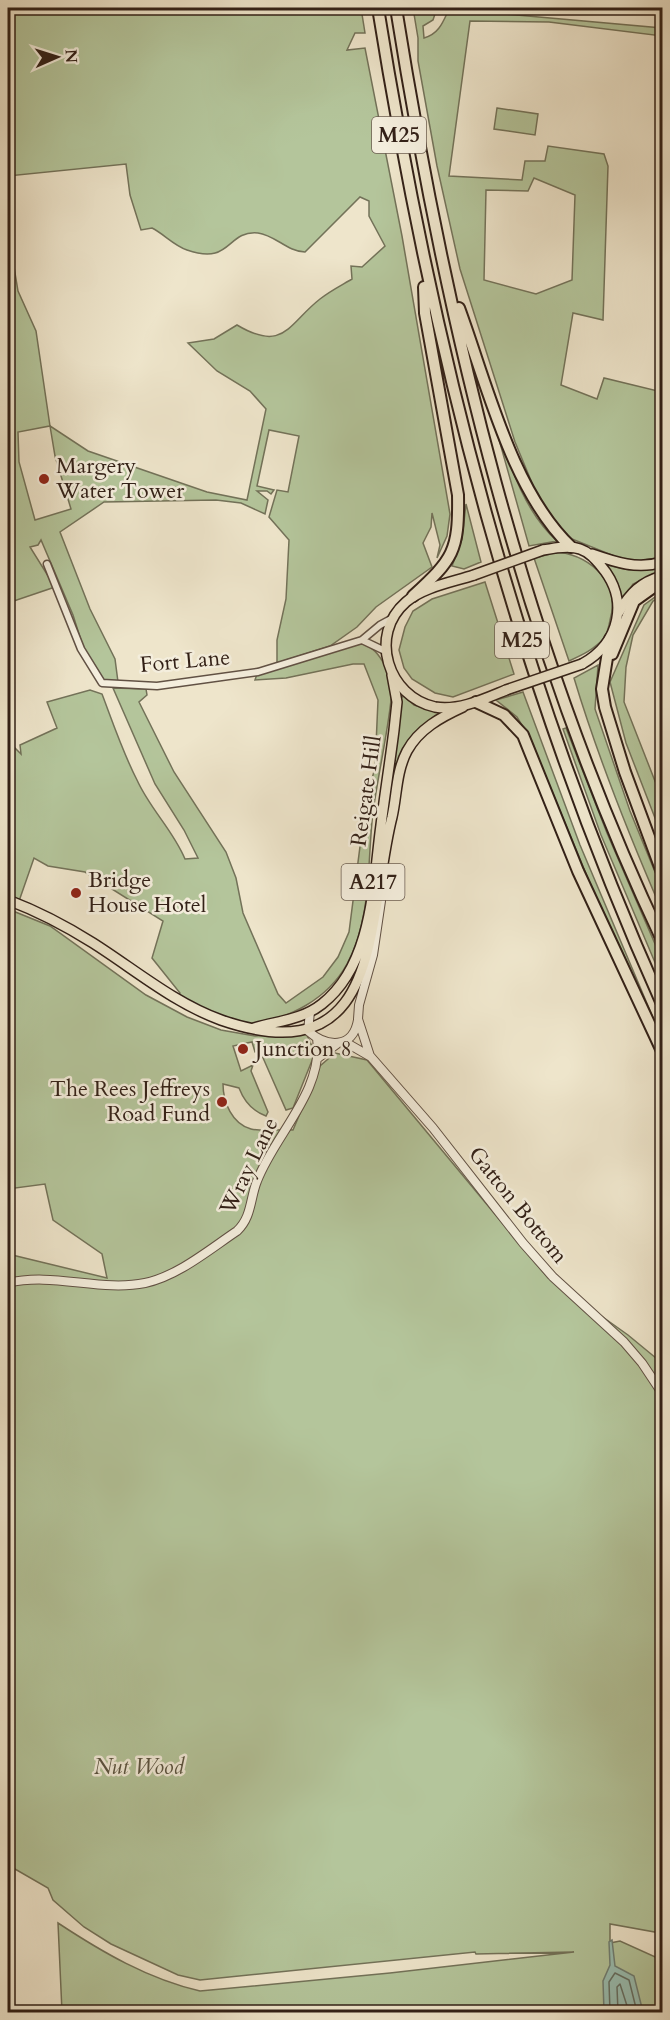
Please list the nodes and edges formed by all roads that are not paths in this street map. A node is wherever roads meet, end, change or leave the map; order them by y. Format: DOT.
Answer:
graph roads {
  1 [pos="378,8"];
  2 [pos="396,8"];
  3 [pos="442,260"];
  4 [pos="424,263"];
  5 [pos="571,547"];
  6 [pos="590,554"];
  7 [pos="663,562"];
  8 [pos="47,564"];
  9 [pos="663,576"];
  10 [pos="663,581"];
  11 [pos="413,596"];
  12 [pos="619,612"];
  13 [pos="394,617"];
  14 [pos="610,639"];
  15 [pos="362,640"];
  16 [pos="385,651"];
  17 [pos="604,672"];
  18 [pos="391,674"];
  19 [pos="470,704"];
  20 [pos="392,817"];
  21 [pos="663,872"];
  22 [pos="8,900"];
  23 [pos="663,940"];
  24 [pos="663,1004"];
  25 [pos="310,1012"];
  26 [pos="358,1019"];
  27 [pos="307,1027"];
  28 [pos="251,1029"];
  29 [pos="316,1038"];
  30 [pos="341,1043"];
  31 [pos="663,1051"];
  32 [pos="371,1057"];
  33 [pos="318,1058"];
  34 [pos="8,1283"];
  35 [pos="663,1393"];
  1 -- 4 [label="highway, M25"];
  2 -- 3 [label="highway, M25"];
  3 -- 5 [label="highway, M25"];
  3 -- 23 [label="highway, M25"];
  4 -- 11 [label="highway, M25"];
  4 -- 24 [label="highway, M25"];
  5 -- 6 [label="main road"];
  5 -- 11 [label="main road, bridge"];
  6 -- 7 [label="main road"];
  6 -- 12 [label="main road"];
  8 -- 15 [label="street, Fort Lane"];
  9 -- 12 [label="main road"];
  10 -- 17 [label="highway"];
  11 -- 13 [label="main road"];
  12 -- 14 [label="main road"];
  13 -- 15 [label="street, Fort Lane"];
  13 -- 16 [label="main road"];
  14 -- 17 [label="highway"];
  14 -- 19 [label="main road, Reigate Hill, bridge"];
  15 -- 16 [label="street"];
  16 -- 18 [label="main road, Reigate Hill"];
  17 -- 21 [label="highway"];
  18 -- 19 [label="main road"];
  18 -- 25 [label="main road, Reigate Hill / A217"];
  19 -- 20 [label="main road, Reigate Hill / A217"];
  19 -- 31 [label="highway"];
  20 -- 26 [label="street"];
  20 -- 27 [label="main road, Reigate Hill / A217"];
  22 -- 28 [label="main road, Reigate Hill / A217"];
  25 -- 27 [label="street"];
  25 -- 28 [label="main road, Reigate Hill / A217"];
  26 -- 30 [label="street"];
  26 -- 32 [label="street"];
  27 -- 28 [label="main road, Reigate Hill / A217"];
  27 -- 29 [label="street"];
  29 -- 30 [label="street, Gatton Bottom"];
  29 -- 33 [label="street, Wray Lane"];
  30 -- 32 [label="street, Gatton Bottom"];
  30 -- 33 [label="street, Wray Lane"];
  32 -- 35 [label="street, Gatton Bottom"];
  33 -- 34 [label="street, Wray Lane"];
}
